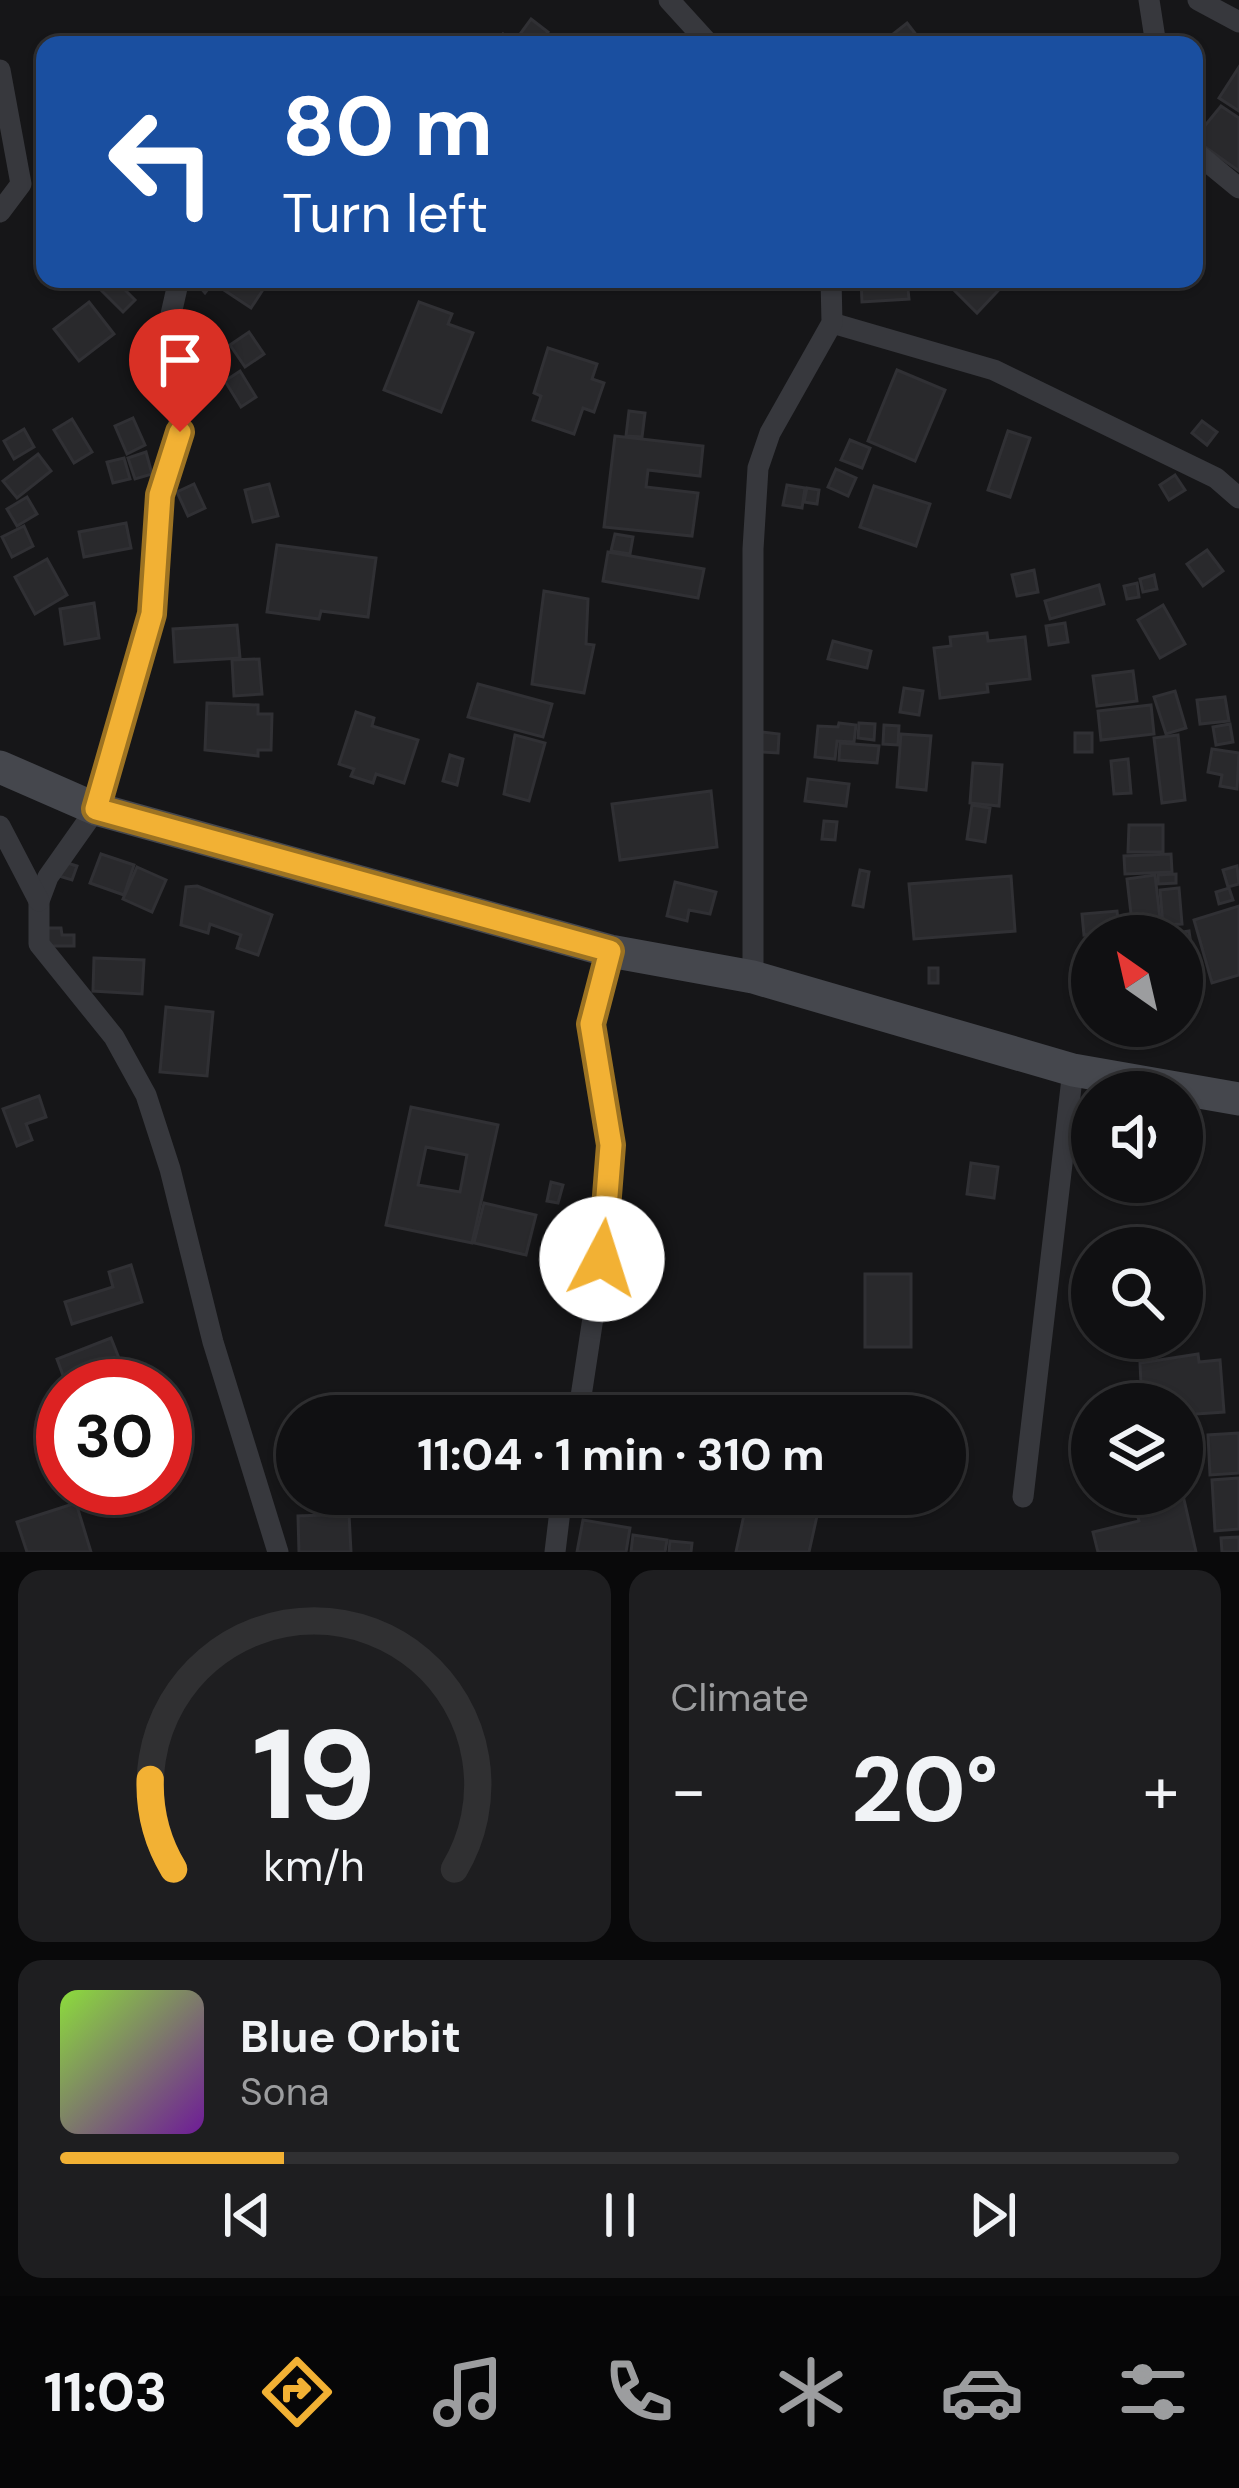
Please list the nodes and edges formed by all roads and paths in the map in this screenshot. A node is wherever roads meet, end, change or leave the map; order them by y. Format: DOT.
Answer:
graph roads {
  1 [pos="669,0"];
  2 [pos="1149,0"];
  3 [pos="1198,0"];
  4 [pos="1239,22"];
  5 [pos="702,36"];
  6 [pos="1155,36"];
  7 [pos="0,70"];
  8 [pos="1203,158"];
  9 [pos="1239,188"];
  10 [pos="0,212"];
  11 [pos="177,288"];
  12 [pos="831,288"];
  13 [pos="832,323"];
  14 [pos="1239,498"];
  15 [pos="0,767"];
  16 [pos="96,809"];
  17 [pos="0,826"];
  18 [pos="39,901"];
  19 [pos="610,951"];
  20 [pos="753,977"];
  21 [pos="1072,1070"];
  22 [pos="1239,1099"];
  23 [pos="581,1395"];
  24 [pos="1023,1497"];
  25 [pos="559,1515"];
  26 [pos="278,1552"];
  27 [pos="554,1552"];
  1 -- 5 [label="street"];
  2 -- 6 [label="street"];
  3 -- 4 [label="street"];
  7 -- 10 [label="street"];
  8 -- 9 [label="street"];
  11 -- 16 [label="street"];
  12 -- 13 [label="street"];
  13 -- 14 [label="street"];
  13 -- 20 [label="street"];
  15 -- 16 [label="street"];
  16 -- 18 [label="street"];
  16 -- 19 [label="street"];
  17 -- 18 [label="street"];
  18 -- 26 [label="street"];
  19 -- 20 [label="street"];
  19 -- 23 [label="street"];
  20 -- 21 [label="street"];
  21 -- 22 [label="street"];
  21 -- 24 [label="street"];
  25 -- 27 [label="street"];
}
